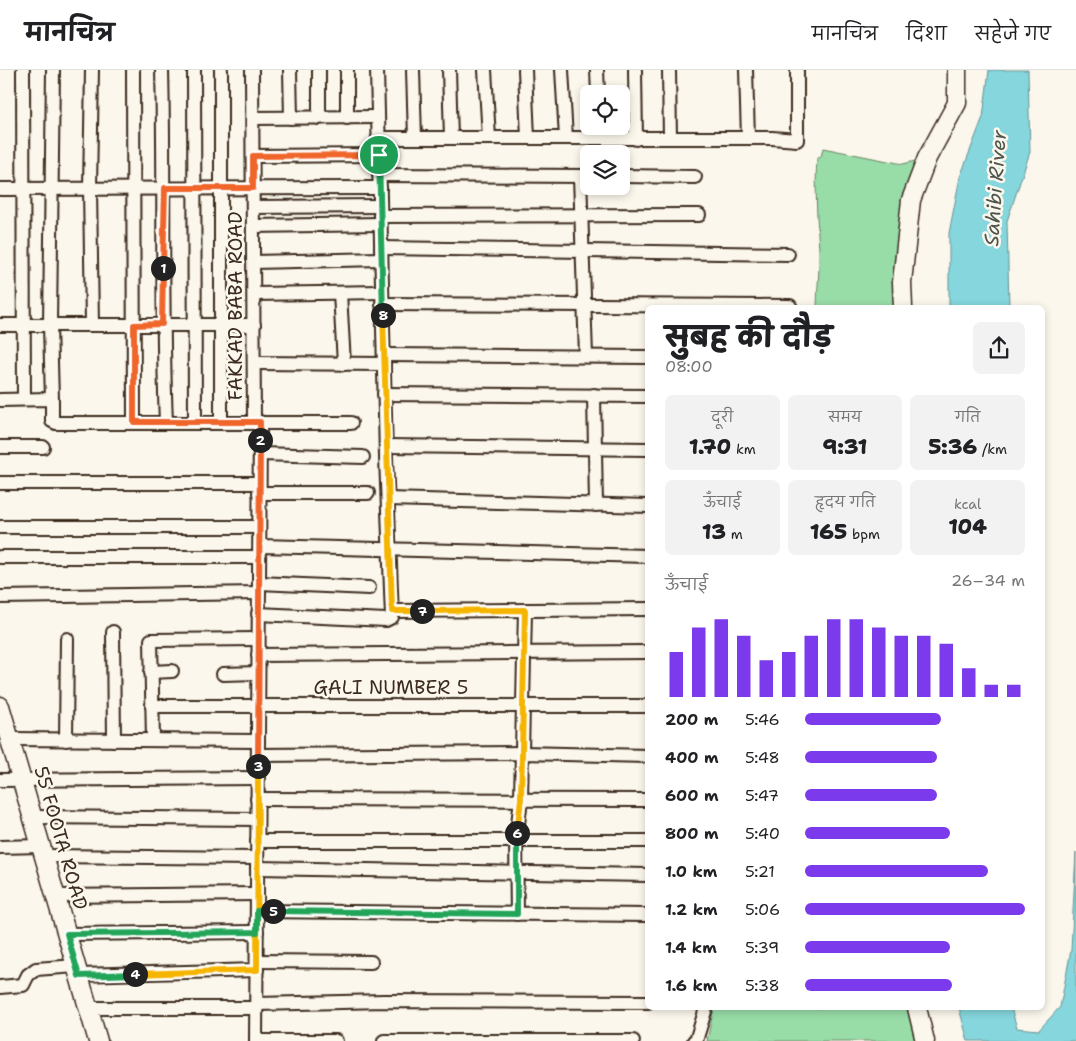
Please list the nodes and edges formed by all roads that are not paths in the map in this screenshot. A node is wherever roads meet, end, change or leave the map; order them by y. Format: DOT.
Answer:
graph roads {
  1 [pos="23,70"];
  2 [pos="53,70"];
  3 [pos="92,70"];
  4 [pos="133,70"];
  5 [pos="162,70"];
  6 [pos="194,70"];
  7 [pos="221,70"];
  8 [pos="252,70"];
  9 [pos="290,70"];
  10 [pos="319,70"];
  11 [pos="347,70"];
  12 [pos="377,70"];
  13 [pos="413,70"];
  14 [pos="449,70"];
  15 [pos="485,70"];
  16 [pos="525,70"];
  17 [pos="562,70"];
  18 [pos="598,70"];
  19 [pos="636,70"];
  20 [pos="669,70"];
  21 [pos="746,70"];
  22 [pos="797,70"];
  23 [pos="957,70"];
  24 [pos="598,85"];
  25 [pos="378,117"];
  26 [pos="253,118"];
  27 [pos="291,118"];
  28 [pos="319,118"];
  29 [pos="347,118"];
  30 [pos="582,135"];
  31 [pos="615,135"];
  32 [pos="378,138"];
  33 [pos="416,138"];
  34 [pos="451,138"];
  35 [pos="489,138"];
  36 [pos="528,138"];
  37 [pos="566,138"];
  38 [pos="670,138"];
  39 [pos="748,138"];
  40 [pos="636,139"];
  41 [pos="379,155"];
  42 [pos="253,156"];
  43 [pos="580,176"];
  44 [pos="630,176"];
  45 [pos="695,177"];
  46 [pos="380,181"];
  47 [pos="25,188"];
  48 [pos="52,188"];
  49 [pos="90,188"];
  50 [pos="132,188"];
  51 [pos="165,188"];
  52 [pos="194,188"];
  53 [pos="221,188"];
  54 [pos="253,188"];
  55 [pos="0,189"];
  56 [pos="583,195"];
  57 [pos="253,207"];
  58 [pos="581,215"];
  59 [pos="699,215"];
  60 [pos="380,216"];
  61 [pos="253,226"];
  62 [pos="583,251"];
  63 [pos="381,254"];
  64 [pos="788,254"];
  65 [pos="254,262"];
  66 [pos="340,293"];
  67 [pos="254,294"];
  68 [pos="382,298"];
  69 [pos="585,305"];
  70 [pos="645,305"];
  71 [pos="904,305"];
  72 [pos="162,324"];
  73 [pos="194,324"];
  74 [pos="0,325"];
  75 [pos="23,325"];
  76 [pos="50,325"];
  77 [pos="92,325"];
  78 [pos="134,325"];
  79 [pos="220,325"];
  80 [pos="254,326"];
  81 [pos="586,356"];
  82 [pos="645,357"];
  83 [pos="384,360"];
  84 [pos="254,363"];
  85 [pos="344,364"];
  86 [pos="384,394"];
  87 [pos="594,395"];
  88 [pos="645,396"];
  89 [pos="24,399"];
  90 [pos="0,400"];
  91 [pos="52,400"];
  92 [pos="134,422"];
  93 [pos="166,422"];
  94 [pos="195,422"];
  95 [pos="221,422"];
  96 [pos="257,422"];
  97 [pos="351,423"];
  98 [pos="386,446"];
  99 [pos="0,447"];
  100 [pos="43,447"];
  101 [pos="594,448"];
  102 [pos="645,449"];
  103 [pos="260,454"];
  104 [pos="362,458"];
  105 [pos="0,483"];
  106 [pos="260,488"];
  107 [pos="368,493"];
  108 [pos="388,499"];
  109 [pos="596,505"];
  110 [pos="645,506"];
  111 [pos="259,526"];
  112 [pos="0,527"];
  113 [pos="391,549"];
  114 [pos="259,552"];
  115 [pos="645,556"];
  116 [pos="0,558"];
  117 [pos="259,588"];
  118 [pos="369,588"];
  119 [pos="0,597"];
  120 [pos="645,609"];
  121 [pos="525,610"];
  122 [pos="392,611"];
  123 [pos="258,614"];
  124 [pos="113,632"];
  125 [pos="67,639"];
  126 [pos="258,639"];
  127 [pos="525,652"];
  128 [pos="645,652"];
  129 [pos="258,656"];
  130 [pos="172,671"];
  131 [pos="151,672"];
  132 [pos="258,673"];
  133 [pos="223,674"];
  134 [pos="524,705"];
  135 [pos="0,706"];
  136 [pos="152,706"];
  137 [pos="258,706"];
  138 [pos="645,706"];
  139 [pos="10,739"];
  140 [pos="66,740"];
  141 [pos="114,740"];
  142 [pos="153,740"];
  143 [pos="258,741"];
  144 [pos="522,753"];
  145 [pos="258,755"];
  146 [pos="645,756"];
  147 [pos="258,778"];
  148 [pos="21,779"];
  149 [pos="0,780"];
  150 [pos="258,799"];
  151 [pos="521,799"];
  152 [pos="645,800"];
  153 [pos="33,817"];
  154 [pos="257,819"];
  155 [pos="645,841"];
  156 [pos="257,842"];
  157 [pos="516,842"];
  158 [pos="0,846"];
  159 [pos="42,851"];
  160 [pos="257,863"];
  161 [pos="516,873"];
  162 [pos="645,875"];
  163 [pos="257,894"];
  164 [pos="56,896"];
  165 [pos="257,911"];
  166 [pos="517,914"];
  167 [pos="645,915"];
  168 [pos="257,932"];
  169 [pos="67,934"];
  170 [pos="371,962"];
  171 [pos="257,966"];
  172 [pos="77,971"];
  173 [pos="0,987"];
  174 [pos="645,1002"];
  175 [pos="257,1006"];
  176 [pos="88,1008"];
  177 [pos="705,1010"];
  178 [pos="917,1010"];
  179 [pos="98,1041"];
  180 [pos="256,1041"];
  181 [pos="336,1041"];
  182 [pos="384,1041"];
  183 [pos="633,1041"];
  184 [pos="694,1041"];
  185 [pos="925,1041"];
  1 -- 47 [label="street"];
  2 -- 48 [label="street"];
  3 -- 49 [label="street"];
  4 -- 50 [label="street"];
  5 -- 51 [label="street"];
  6 -- 52 [label="street"];
  7 -- 53 [label="street"];
  8 -- 26 [label="street, FAKKAD BABA ROAD"];
  9 -- 27 [label="street"];
  10 -- 28 [label="street"];
  11 -- 29 [label="street"];
  12 -- 25 [label="street"];
  13 -- 33 [label="street"];
  14 -- 34 [label="street"];
  15 -- 35 [label="street"];
  16 -- 36 [label="street"];
  17 -- 37 [label="street"];
  18 -- 24 [label="street"];
  19 -- 40 [label="street"];
  20 -- 38 [label="street"];
  21 -- 39 [label="street"];
  22 -- 39 [label="street"];
  23 -- 71 [label="street"];
  25 -- 29 [label="street"];
  25 -- 32 [label="street"];
  26 -- 27 [label="street"];
  26 -- 42 [label="street, FAKKAD BABA ROAD"];
  27 -- 28 [label="street"];
  28 -- 29 [label="street"];
  30 -- 37 [label="street"];
  31 -- 40 [label="street"];
  32 -- 33 [label="street"];
  32 -- 41 [label="street"];
  33 -- 34 [label="street"];
  34 -- 35 [label="street"];
  35 -- 36 [label="street"];
  36 -- 37 [label="street"];
  38 -- 39 [label="street"];
  38 -- 40 [label="street"];
  41 -- 42 [label="street"];
  41 -- 46 [label="street"];
  42 -- 54 [label="street, FAKKAD BABA ROAD"];
  43 -- 46 [label="street"];
  44 -- 45 [label="street"];
  46 -- 54 [label="street"];
  46 -- 60 [label="street"];
  47 -- 48 [label="street"];
  47 -- 55 [label="street"];
  47 -- 75 [label="street"];
  48 -- 49 [label="street"];
  48 -- 76 [label="street"];
  49 -- 50 [label="street"];
  49 -- 77 [label="street"];
  50 -- 51 [label="street"];
  50 -- 78 [label="street"];
  51 -- 52 [label="street"];
  51 -- 72 [label="street"];
  52 -- 53 [label="street"];
  52 -- 73 [label="street"];
  53 -- 54 [label="street"];
  53 -- 79 [label="street"];
  54 -- 57 [label="street, FAKKAD BABA ROAD"];
  56 -- 58 [label="street"];
  57 -- 60 [label="street"];
  57 -- 61 [label="street, FAKKAD BABA ROAD"];
  58 -- 59 [label="street"];
  58 -- 60 [label="street"];
  58 -- 62 [label="street"];
  60 -- 61 [label="street"];
  60 -- 63 [label="street"];
  61 -- 65 [label="street, FAKKAD BABA ROAD"];
  62 -- 63 [label="street"];
  62 -- 64 [label="street"];
  62 -- 69 [label="street"];
  63 -- 65 [label="street"];
  63 -- 68 [label="street"];
  65 -- 67 [label="street, FAKKAD BABA ROAD"];
  66 -- 67 [label="street"];
  66 -- 68 [label="street"];
  66 -- 85 [label="street"];
  67 -- 80 [label="street, FAKKAD BABA ROAD"];
  68 -- 69 [label="street"];
  68 -- 83 [label="street"];
  69 -- 70 [label="street"];
  69 -- 81 [label="street"];
  72 -- 73 [label="street"];
  72 -- 78 [label="street"];
  72 -- 93 [label="street"];
  73 -- 79 [label="street"];
  73 -- 94 [label="street"];
  74 -- 75 [label="street"];
  75 -- 76 [label="street"];
  75 -- 89 [label="street"];
  76 -- 77 [label="street"];
  76 -- 91 [label="street"];
  77 -- 78 [label="street"];
  78 -- 92 [label="street"];
  79 -- 80 [label="street"];
  79 -- 95 [label="street"];
  80 -- 84 [label="street, FAKKAD BABA ROAD"];
  81 -- 82 [label="street"];
  81 -- 83 [label="street"];
  83 -- 85 [label="street"];
  83 -- 86 [label="street"];
  84 -- 85 [label="street"];
  84 -- 96 [label="street, FAKKAD BABA ROAD"];
  86 -- 87 [label="street"];
  86 -- 98 [label="street"];
  87 -- 88 [label="street"];
  87 -- 101 [label="street"];
  89 -- 90 [label="street"];
  89 -- 91 [label="street"];
  91 -- 92 [label="street"];
  92 -- 93 [label="street"];
  93 -- 94 [label="street"];
  94 -- 95 [label="street"];
  95 -- 96 [label="street"];
  96 -- 97 [label="street"];
  96 -- 103 [label="street, FAKKAD BABA ROAD"];
  98 -- 101 [label="street"];
  98 -- 108 [label="street"];
  99 -- 100 [label="street"];
  101 -- 102 [label="street"];
  101 -- 109 [label="street"];
  103 -- 104 [label="street"];
  103 -- 106 [label="street, FAKKAD BABA ROAD"];
  105 -- 106 [label="street"];
  106 -- 107 [label="street"];
  106 -- 111 [label="street, FAKKAD BABA ROAD"];
  108 -- 109 [label="street"];
  108 -- 113 [label="street"];
  109 -- 110 [label="street"];
  111 -- 112 [label="street"];
  111 -- 114 [label="street, FAKKAD BABA ROAD"];
  113 -- 114 [label="street"];
  113 -- 115 [label="street"];
  113 -- 122 [label="street"];
  114 -- 116 [label="street"];
  114 -- 117 [label="street, FAKKAD BABA ROAD"];
  117 -- 118 [label="street"];
  117 -- 119 [label="street"];
  117 -- 123 [label="street, FAKKAD BABA ROAD"];
  120 -- 121 [label="street"];
  121 -- 122 [label="street"];
  121 -- 127 [label="street"];
  122 -- 123 [label="street"];
  123 -- 126 [label="street, FAKKAD BABA ROAD"];
  124 -- 141 [label="street"];
  125 -- 140 [label="street"];
  126 -- 129 [label="street, FAKKAD BABA ROAD"];
  126 -- 131 [label="street"];
  127 -- 128 [label="street"];
  127 -- 129 [label="street"];
  127 -- 134 [label="street"];
  129 -- 132 [label="street, FAKKAD BABA ROAD"];
  130 -- 131 [label="street"];
  131 -- 136 [label="street"];
  132 -- 133 [label="street"];
  132 -- 137 [label="street, FAKKAD BABA ROAD"];
  134 -- 137 [label="street, GALI NUMBER 5"];
  134 -- 138 [label="street, GALI NUMBER 5"];
  134 -- 144 [label="street"];
  135 -- 139 [label="street, 55 FOOTA ROAD"];
  136 -- 137 [label="street, GALI NUMBER 5"];
  136 -- 142 [label="street"];
  137 -- 143 [label="street, FAKKAD BABA ROAD"];
  139 -- 140 [label="street"];
  139 -- 148 [label="street, 55 FOOTA ROAD"];
  140 -- 141 [label="street"];
  141 -- 142 [label="street"];
  142 -- 143 [label="street"];
  143 -- 145 [label="street, FAKKAD BABA ROAD"];
  144 -- 145 [label="street"];
  144 -- 146 [label="street"];
  144 -- 151 [label="street"];
  145 -- 147 [label="street, FAKKAD BABA ROAD"];
  147 -- 148 [label="street"];
  147 -- 150 [label="street, FAKKAD BABA ROAD"];
  148 -- 149 [label="street"];
  148 -- 153 [label="street, 55 FOOTA ROAD"];
  150 -- 151 [label="street"];
  150 -- 154 [label="street, FAKKAD BABA ROAD"];
  151 -- 152 [label="street"];
  151 -- 157 [label="street"];
  153 -- 154 [label="street"];
  153 -- 159 [label="street, 55 FOOTA ROAD"];
  154 -- 156 [label="street, FAKKAD BABA ROAD"];
  155 -- 157 [label="street"];
  156 -- 157 [label="street"];
  156 -- 160 [label="street, FAKKAD BABA ROAD"];
  157 -- 161 [label="street"];
  158 -- 159 [label="street"];
  159 -- 160 [label="street"];
  159 -- 164 [label="street, 55 FOOTA ROAD"];
  160 -- 161 [label="street"];
  160 -- 163 [label="street, FAKKAD BABA ROAD"];
  161 -- 162 [label="street"];
  161 -- 166 [label="street"];
  163 -- 164 [label="street"];
  163 -- 165 [label="street, FAKKAD BABA ROAD"];
  164 -- 169 [label="street, 55 FOOTA ROAD"];
  165 -- 166 [label="street"];
  165 -- 168 [label="street, FAKKAD BABA ROAD"];
  166 -- 167 [label="street"];
  168 -- 169 [label="street"];
  168 -- 171 [label="street, FAKKAD BABA ROAD"];
  169 -- 172 [label="street, 55 FOOTA ROAD"];
  170 -- 171 [label="street"];
  171 -- 172 [label="street"];
  171 -- 175 [label="street, FAKKAD BABA ROAD"];
  172 -- 173 [label="street"];
  172 -- 176 [label="street, 55 FOOTA ROAD"];
  174 -- 175 [label="street"];
  175 -- 176 [label="street"];
  175 -- 180 [label="street, FAKKAD BABA ROAD"];
  176 -- 179 [label="street, 55 FOOTA ROAD"];
  177 -- 184 [label="street"];
  178 -- 185 [label="street"];
  180 -- 181 [label="street"];
  182 -- 183 [label="street"];
}
